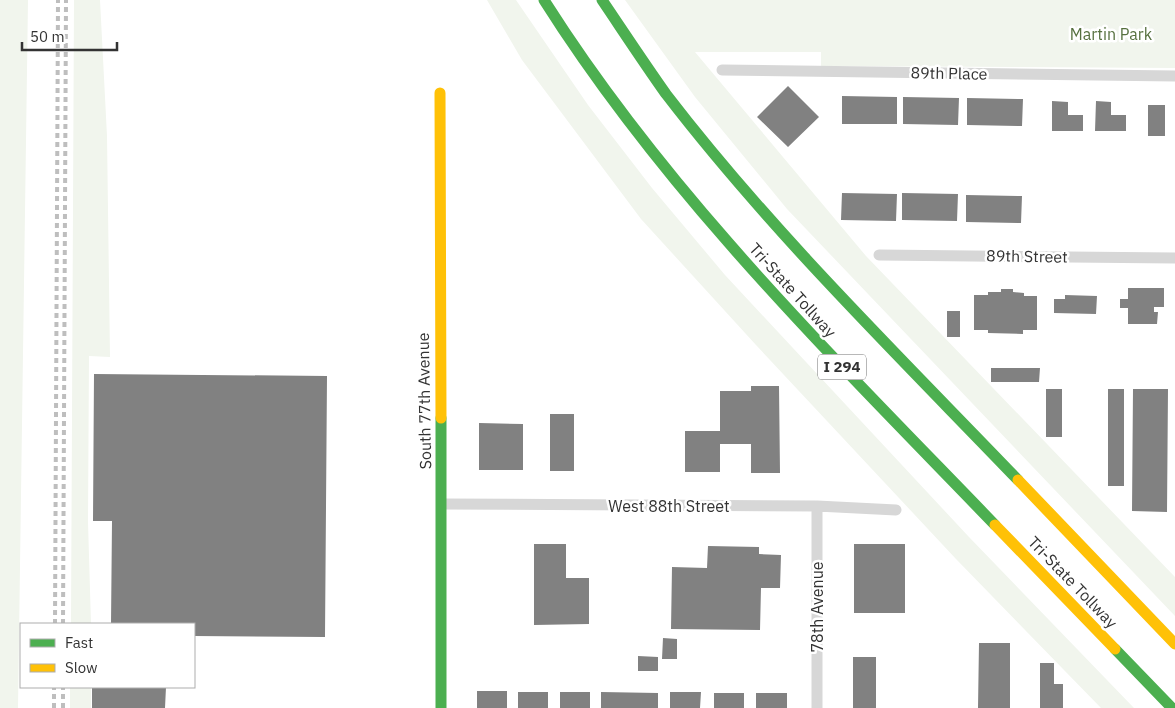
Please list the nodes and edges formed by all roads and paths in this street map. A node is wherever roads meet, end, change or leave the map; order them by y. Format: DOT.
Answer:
graph roads {
  1 [pos="544,0"];
  2 [pos="602,0"];
  3 [pos="722,70"];
  4 [pos="1175,76"];
  5 [pos="440,93"];
  6 [pos="879,255"];
  7 [pos="1175,258"];
  8 [pos="442,504"];
  9 [pos="817,506"];
  10 [pos="896,510"];
  11 [pos="1175,644"];
  12 [pos="441,708"];
  13 [pos="816,708"];
  14 [pos="1172,708"];
  1 -- 14 [label="main road, Tri-State Tollway / I 294"];
  2 -- 11 [label="main road, Tri-State Tollway / I 294"];
  3 -- 4 [label="street, 89th Place"];
  5 -- 8 [label="main road, South 77th Avenue"];
  6 -- 7 [label="street, 89th Street"];
  8 -- 9 [label="street, West 88th Street"];
  8 -- 12 [label="main road, South 77th Avenue"];
  9 -- 10 [label="street, West 88th Street"];
  9 -- 13 [label="street, 78th Avenue"];
}
